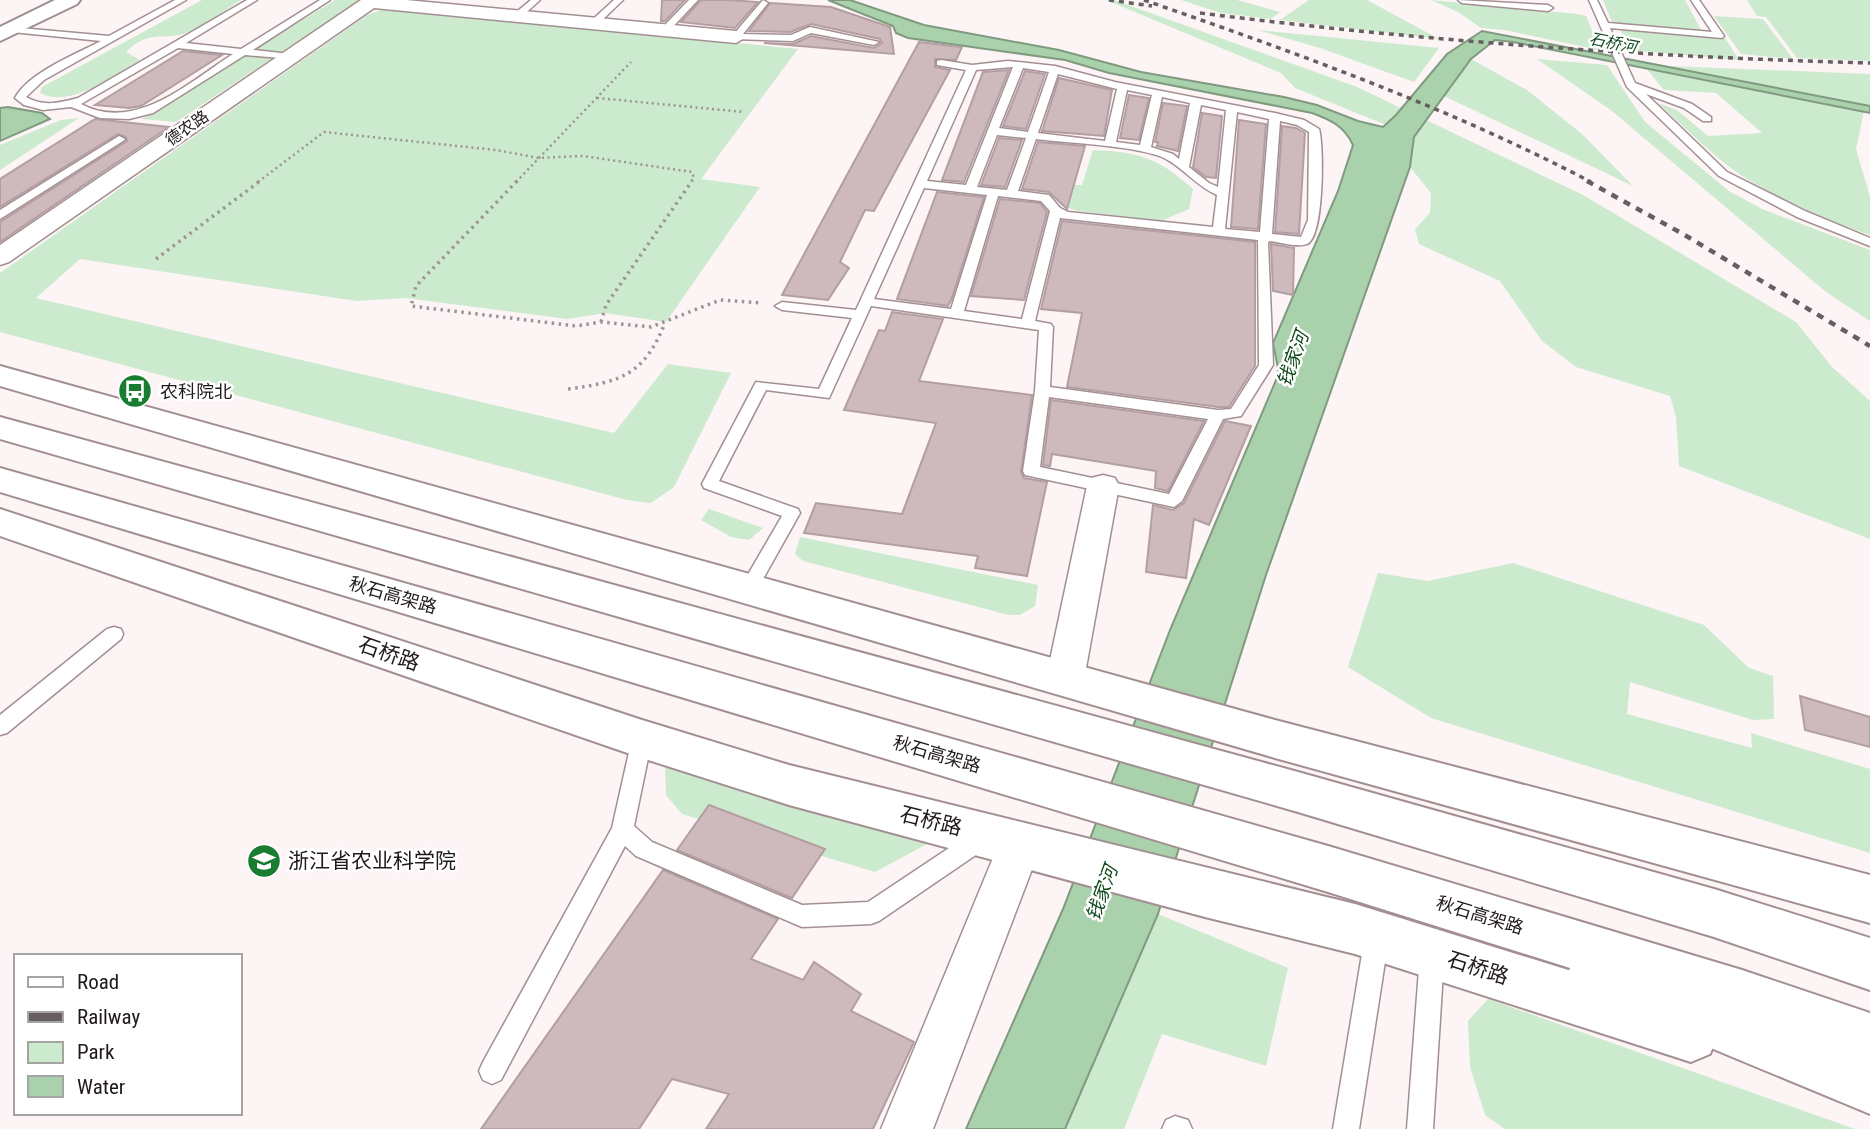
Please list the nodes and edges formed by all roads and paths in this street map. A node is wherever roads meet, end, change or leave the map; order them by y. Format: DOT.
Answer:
graph roads {
  1 [pos="70,0"];
  2 [pos="182,0"];
  3 [pos="253,0"];
  4 [pos="326,0"];
  5 [pos="536,0"];
  6 [pos="619,0"];
  7 [pos="694,0"];
  8 [pos="1462,0"];
  9 [pos="1593,0"];
  10 [pos="1695,0"];
  11 [pos="372,1"];
  12 [pos="763,3"];
  13 [pos="436,4"];
  14 [pos="1548,8"];
  15 [pos="517,16"];
  16 [pos="594,23"];
  17 [pos="1604,25"];
  18 [pos="665,30"];
  19 [pos="6,32"];
  20 [pos="736,37"];
  21 [pos="111,39"];
  22 [pos="874,42"];
  23 [pos="176,45"];
  24 [pos="242,52"];
  25 [pos="290,57"];
  26 [pos="631,62"];
  27 [pos="942,63"];
  28 [pos="1019,65"];
  29 [pos="972,68"];
  30 [pos="1055,69"];
  31 [pos="1631,85"];
  32 [pos="1123,86"];
  33 [pos="1158,93"];
  34 [pos="597,97"];
  35 [pos="1196,101"];
  36 [pos="72,103"];
  37 [pos="1232,108"];
  38 [pos="744,112"];
  39 [pos="1275,117"];
  40 [pos="1707,119"];
  41 [pos="995,131"];
  42 [pos="1032,135"];
  43 [pos="119,139"];
  44 [pos="1110,144"];
  45 [pos="1145,149"];
  46 [pos="539,158"];
  47 [pos="1183,167"];
  48 [pos="920,184"];
  49 [pos="970,189"];
  50 [pos="994,191"];
  51 [pos="1012,193"];
  52 [pos="1223,193"];
  53 [pos="1056,211"];
  54 [pos="0,215"];
  55 [pos="1219,231"];
  56 [pos="1266,236"];
  57 [pos="1870,242"];
  58 [pos="0,257"];
  59 [pos="156,259"];
  60 [pos="782,306"];
  61 [pos="865,309"];
  62 [pos="956,314"];
  63 [pos="666,322"];
  64 [pos="601,323"];
  65 [pos="1027,325"];
  66 [pos="0,376"];
  67 [pos="568,388"];
  68 [pos="1042,391"];
  69 [pos="1218,415"];
  70 [pos="0,428"];
  71 [pos="0,480"];
  72 [pos="1103,486"];
  73 [pos="0,522"];
  74 [pos="748,590"];
  75 [pos="114,634"];
  76 [pos="1083,685"];
  77 [pos="0,727"];
  78 [pos="642,739"];
  79 [pos="622,830"];
  80 [pos="1018,843"];
  81 [pos="1328,869"];
  82 [pos="1870,899"];
  83 [pos="1377,936"];
  84 [pos="1432,953"];
  85 [pos="1870,964"];
  86 [pos="1870,1040"];
  87 [pos="492,1071"];
  88 [pos="1870,1089"];
  89 [pos="907,1129"];
  90 [pos="1346,1129"];
  91 [pos="1420,1129"];
  1 -- 19 [label="main road"];
  2 -- 21 [label="lane"];
  3 -- 23 [label="lane"];
  4 -- 24 [label="lane"];
  5 -- 15 [label="lane"];
  6 -- 16 [label="lane"];
  7 -- 18 [label="lane"];
  8 -- 14 [label="lane"];
  9 -- 17 [label="lane"];
  10 -- 17 [label="lane"];
  11 -- 13 [label="street"];
  11 -- 25 [label="street, 德农路"];
  12 -- 20 [label="lane"];
  13 -- 15 [label="street"];
  15 -- 16 [label="street"];
  16 -- 18 [label="street"];
  17 -- 31 [label="lane"];
  18 -- 20 [label="street"];
  19 -- 21 [label="lane"];
  20 -- 22 [label="lane"];
  21 -- 36 [label="lane"];
  23 -- 24 [label="lane"];
  23 -- 36 [label="lane"];
  24 -- 25 [label="lane"];
  24 -- 36 [label="lane"];
  25 -- 58 [label="street, 德农路"];
  26 -- 34 [label="path"];
  27 -- 29 [label="lane"];
  28 -- 29 [label="lane"];
  28 -- 30 [label="lane"];
  28 -- 41 [label="lane"];
  29 -- 48 [label="lane"];
  30 -- 32 [label="lane"];
  30 -- 42 [label="lane"];
  31 -- 40 [label="lane"];
  31 -- 57 [label="lane"];
  32 -- 33 [label="lane"];
  32 -- 44 [label="lane"];
  33 -- 35 [label="lane"];
  33 -- 45 [label="lane"];
  34 -- 38 [label="path"];
  34 -- 46 [label="path"];
  35 -- 37 [label="lane"];
  35 -- 47 [label="lane"];
  37 -- 39 [label="lane"];
  37 -- 52 [label="lane"];
  39 -- 56 [label="lane"];
  39 -- 56 [label="lane"];
  41 -- 42 [label="lane"];
  41 -- 49 [label="lane"];
  42 -- 44 [label="lane"];
  42 -- 51 [label="lane"];
  43 -- 54 [label="lane"];
  44 -- 45 [label="lane"];
  45 -- 47 [label="lane"];
  46 -- 59 [label="path"];
  46 -- 64 [label="path"];
  46 -- 64 [label="path"];
  47 -- 52 [label="lane"];
  48 -- 49 [label="lane"];
  48 -- 61 [label="lane"];
  49 -- 50 [label="lane"];
  50 -- 51 [label="lane"];
  50 -- 62 [label="lane"];
  51 -- 53 [label="lane"];
  52 -- 55 [label="lane"];
  53 -- 55 [label="lane"];
  53 -- 65 [label="lane"];
  55 -- 56 [label="lane"];
  56 -- 69 [label="lane"];
  60 -- 61 [label="lane"];
  60 -- 63 [label="path"];
  61 -- 62 [label="lane"];
  61 -- 74 [label="lane"];
  62 -- 65 [label="lane"];
  63 -- 64 [label="path"];
  63 -- 67 [label="path"];
  65 -- 68 [label="lane"];
  66 -- 74 [label="main road"];
  68 -- 69 [label="lane"];
  68 -- 72 [label="lane"];
  69 -- 72 [label="lane"];
  70 -- 85 [label="main road"];
  71 -- 81 [label="main road, 秋石高架路"];
  72 -- 76 [label="street"];
  73 -- 78 [label="main road, 石桥路"];
  74 -- 76 [label="main road"];
  75 -- 77 [label="lane"];
  76 -- 82 [label="main road"];
  78 -- 79 [label="lane"];
  78 -- 80 [label="main road, 石桥路"];
  79 -- 80 [label="lane"];
  79 -- 87 [label="lane"];
  80 -- 83 [label="main road, 石桥路"];
  80 -- 89 [label="street"];
  81 -- 86 [label="main road, 秋石高架路"];
  81 -- 88 [label="main road"];
  83 -- 84 [label="main road, 石桥路"];
  83 -- 90 [label="lane"];
  84 -- 88 [label="main road, 石桥路"];
  84 -- 91 [label="lane"];
}
